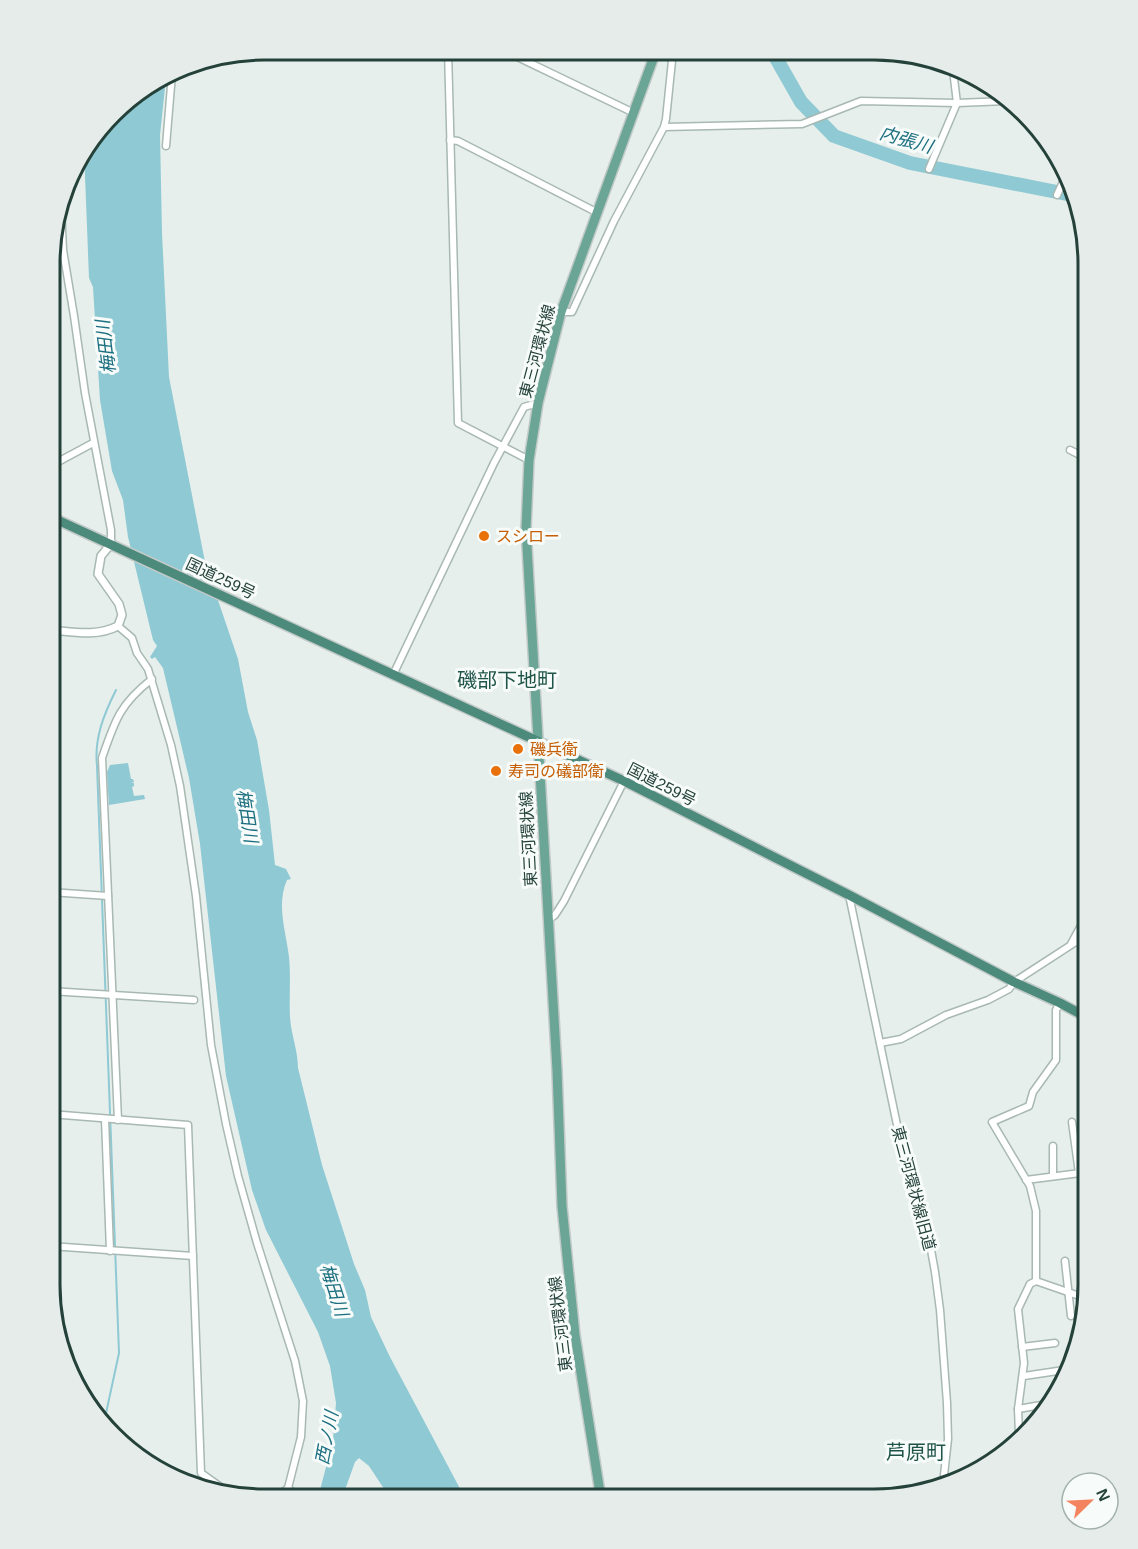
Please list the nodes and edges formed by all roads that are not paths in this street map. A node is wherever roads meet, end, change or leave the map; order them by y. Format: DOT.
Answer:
graph roads {
  1 [pos="448,60"];
  2 [pos="524,60"];
  3 [pos="653,60"];
  4 [pos="672,60"];
  5 [pos="953,75"];
  6 [pos="171,82"];
  7 [pos="997,101"];
  8 [pos="957,103"];
  9 [pos="634,113"];
  10 [pos="664,127"];
  11 [pos="450,140"];
  12 [pos="166,146"];
  13 [pos="929,169"];
  14 [pos="1062,185"];
  15 [pos="1057,195"];
  16 [pos="598,213"];
  17 [pos="62,237"];
  18 [pos="561,312"];
  19 [pos="538,403"];
  20 [pos="93,443"];
  21 [pos="503,447"];
  22 [pos="1070,450"];
  23 [pos="1078,454"];
  24 [pos="530,460"];
  25 [pos="60,461"];
  26 [pos="60,521"];
  27 [pos="111,544"];
  28 [pos="118,626"];
  29 [pos="60,631"];
  30 [pos="393,675"];
  31 [pos="153,679"];
  32 [pos="538,742"];
  33 [pos="624,781"];
  34 [pos="60,893"];
  35 [pos="104,895"];
  36 [pos="849,895"];
  37 [pos="548,920"];
  38 [pos="1078,932"];
  39 [pos="1078,941"];
  40 [pos="1070,947"];
  41 [pos="1014,982"];
  42 [pos="60,992"];
  43 [pos="108,995"];
  44 [pos="194,1000"];
  45 [pos="1060,1003"];
  46 [pos="1078,1013"];
  47 [pos="880,1043"];
  48 [pos="60,1115"];
  49 [pos="106,1119"];
  50 [pos="116,1120"];
  51 [pos="1072,1122"];
  52 [pos="1053,1146"];
  53 [pos="1078,1166"];
  54 [pos="1078,1173"];
  55 [pos="1053,1176"];
  56 [pos="1026,1180"];
  57 [pos="60,1247"];
  58 [pos="113,1251"];
  59 [pos="193,1256"];
  60 [pos="1065,1261"];
  61 [pos="1036,1281"];
  62 [pos="1068,1292"];
  63 [pos="1078,1296"];
  64 [pos="1071,1316"];
  65 [pos="1055,1343"];
  66 [pos="1022,1347"];
  67 [pos="1059,1371"];
  68 [pos="1023,1376"];
  69 [pos="1039,1405"];
  70 [pos="1018,1409"];
  71 [pos="1019,1428"];
  72 [pos="944,1477"];
  73 [pos="212,1482"];
  74 [pos="288,1488"];
  75 [pos="599,1489"];
  1 -- 11 [label="street"];
  2 -- 9 [label="street"];
  3 -- 9 [label="main road, 東三河環状線"];
  4 -- 10 [label="street"];
  5 -- 8 [label="street"];
  6 -- 12 [label="street"];
  7 -- 8 [label="street"];
  8 -- 10 [label="street"];
  8 -- 13 [label="street"];
  9 -- 16 [label="main road, 東三河環状線"];
  10 -- 18 [label="street"];
  11 -- 16 [label="street"];
  11 -- 21 [label="street"];
  14 -- 15 [label="street"];
  16 -- 18 [label="main road, 東三河環状線"];
  17 -- 20 [label="street"];
  18 -- 19 [label="main road, 東三河環状線"];
  19 -- 21 [label="street"];
  19 -- 24 [label="main road, 東三河環状線"];
  20 -- 25 [label="street"];
  20 -- 27 [label="street"];
  21 -- 24 [label="street"];
  21 -- 30 [label="street"];
  22 -- 23 [label="street"];
  24 -- 32 [label="main road, 東三河環状線"];
  26 -- 27 [label="highway, 国道259号"];
  27 -- 28 [label="street"];
  27 -- 30 [label="highway, 国道259号"];
  28 -- 29 [label="street"];
  28 -- 31 [label="street"];
  30 -- 32 [label="highway, 国道259号"];
  31 -- 35 [label="street"];
  31 -- 74 [label="street"];
  32 -- 33 [label="highway, 国道259号"];
  32 -- 37 [label="main road, 東三河環状線"];
  33 -- 36 [label="highway, 国道259号"];
  33 -- 37 [label="street"];
  34 -- 35 [label="street"];
  35 -- 43 [label="street"];
  36 -- 41 [label="highway, 国道259号"];
  36 -- 47 [label="street, 東三河環状線旧道"];
  37 -- 75 [label="main road, 東三河環状線"];
  38 -- 40 [label="street"];
  39 -- 40 [label="street"];
  40 -- 41 [label="street"];
  41 -- 45 [label="highway, 国道259号"];
  41 -- 47 [label="street"];
  42 -- 43 [label="street"];
  43 -- 44 [label="street"];
  43 -- 50 [label="street"];
  45 -- 46 [label="highway, 国道259号"];
  45 -- 56 [label="street"];
  47 -- 72 [label="street, 東三河環状線旧道"];
  48 -- 49 [label="street"];
  49 -- 50 [label="street"];
  49 -- 58 [label="street"];
  50 -- 59 [label="street"];
  51 -- 53 [label="street"];
  52 -- 55 [label="street"];
  54 -- 55 [label="street"];
  55 -- 56 [label="street"];
  56 -- 61 [label="street"];
  57 -- 58 [label="street"];
  58 -- 59 [label="street"];
  59 -- 73 [label="street"];
  60 -- 62 [label="street"];
  61 -- 62 [label="street"];
  61 -- 66 [label="street"];
  62 -- 63 [label="street"];
  62 -- 64 [label="street"];
  65 -- 66 [label="street"];
  66 -- 68 [label="street"];
  67 -- 68 [label="street"];
  68 -- 70 [label="street"];
  69 -- 70 [label="street"];
  70 -- 71 [label="street"];
}
